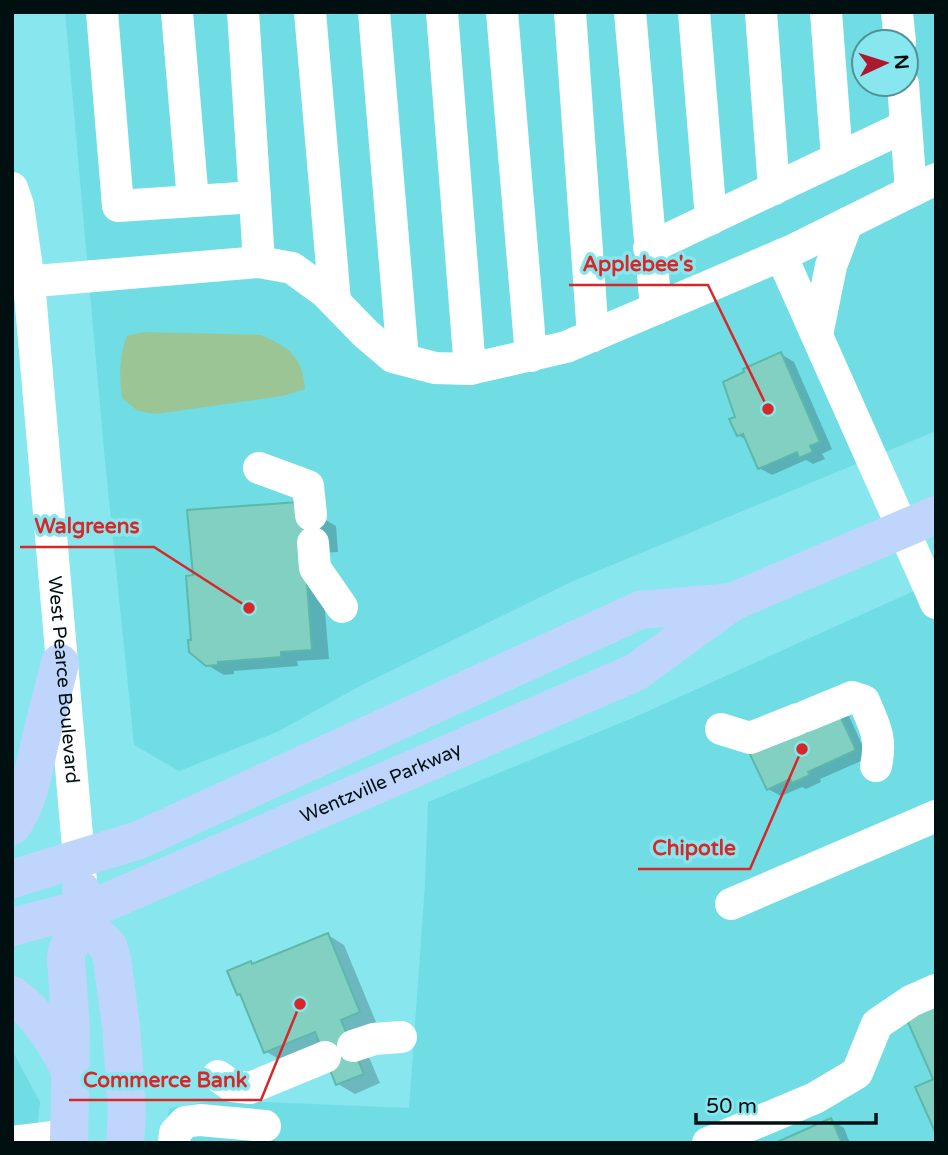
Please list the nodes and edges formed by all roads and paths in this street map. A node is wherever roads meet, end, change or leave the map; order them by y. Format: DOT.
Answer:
graph roads {
  1 [pos="102,12"];
  2 [pos="177,12"];
  3 [pos="243,12"];
  4 [pos="310,12"];
  5 [pos="374,12"];
  6 [pos="442,12"];
  7 [pos="502,12"];
  8 [pos="570,12"];
  9 [pos="630,12"];
  10 [pos="694,12"];
  11 [pos="761,12"];
  12 [pos="826,12"];
  13 [pos="904,98"];
  14 [pos="906,126"];
  15 [pos="837,159"];
  16 [pos="924,185"];
  17 [pos="12,188"];
  18 [pos="774,189"];
  19 [pos="255,197"];
  20 [pos="193,201"];
  21 [pos="711,219"];
  22 [pos="847,223"];
  23 [pos="649,248"];
  24 [pos="781,255"];
  25 [pos="259,262"];
  26 [pos="20,283"];
  27 [pos="335,302"];
  28 [pos="656,309"];
  29 [pos="817,335"];
  30 [pos="593,336"];
  31 [pos="531,356"];
  32 [pos="403,359"];
  33 [pos="470,369"];
  34 [pos="259,468"];
  35 [pos="920,522"];
  36 [pos="732,602"];
  37 [pos="936,603"];
  38 [pos="342,607"];
  39 [pos="60,663"];
  40 [pos="721,729"];
  41 [pos="876,766"];
  42 [pos="936,816"];
  43 [pos="12,826"];
  44 [pos="12,879"];
  45 [pos="81,892"];
  46 [pos="731,904"];
  47 [pos="12,927"];
  48 [pos="936,990"];
  49 [pos="12,995"];
  50 [pos="401,1037"];
  51 [pos="218,1076"];
  52 [pos="71,1082"];
  53 [pos="265,1126"];
  54 [pos="75,1140"];
  55 [pos="12,1142"];
  56 [pos="125,1143"];
  57 [pos="174,1143"];
  58 [pos="708,1143"];
  1 -- 20 [label="street"];
  2 -- 20 [label="street"];
  3 -- 19 [label="street"];
  4 -- 27 [label="street"];
  5 -- 32 [label="street"];
  6 -- 33 [label="street"];
  7 -- 31 [label="street"];
  8 -- 30 [label="street"];
  9 -- 23 [label="street"];
  10 -- 21 [label="street"];
  11 -- 18 [label="street"];
  12 -- 15 [label="street"];
  13 -- 14 [label="street"];
  14 -- 15 [label="street"];
  14 -- 16 [label="street"];
  15 -- 18 [label="street"];
  16 -- 22 [label="street"];
  17 -- 26 [label="street, West Pearce Boulevard"];
  18 -- 21 [label="street"];
  19 -- 20 [label="street"];
  19 -- 25 [label="street"];
  21 -- 23 [label="street"];
  22 -- 24 [label="street"];
  22 -- 29 [label="street"];
  23 -- 28 [label="street"];
  24 -- 28 [label="street"];
  24 -- 29 [label="street"];
  25 -- 26 [label="street"];
  25 -- 27 [label="street"];
  26 -- 39 [label="street, West Pearce Boulevard"];
  27 -- 32 [label="street"];
  28 -- 30 [label="street"];
  29 -- 35 [label="street"];
  30 -- 31 [label="street"];
  31 -- 33 [label="street"];
  32 -- 33 [label="street"];
  34 -- 38 [label="street"];
  35 -- 36 [label="main road, Wentzville Parkway"];
  35 -- 37 [label="street"];
  36 -- 45 [label="main road, Wentzville Parkway"];
  36 -- 45 [label="main road, Wentzville Parkway"];
  39 -- 43 [label="main road"];
  39 -- 45 [label="street, West Pearce Boulevard"];
  40 -- 41 [label="street"];
  42 -- 46 [label="street"];
  44 -- 45 [label="main road, Wentzville Parkway"];
  45 -- 47 [label="main road, Wentzville Parkway"];
  45 -- 52 [label="main road"];
  45 -- 56 [label="main road"];
  48 -- 58 [label="street"];
  49 -- 52 [label="main road"];
  50 -- 51 [label="street"];
  52 -- 54 [label="main road"];
  53 -- 57 [label="street"];
  54 -- 55 [label="street"];
}
